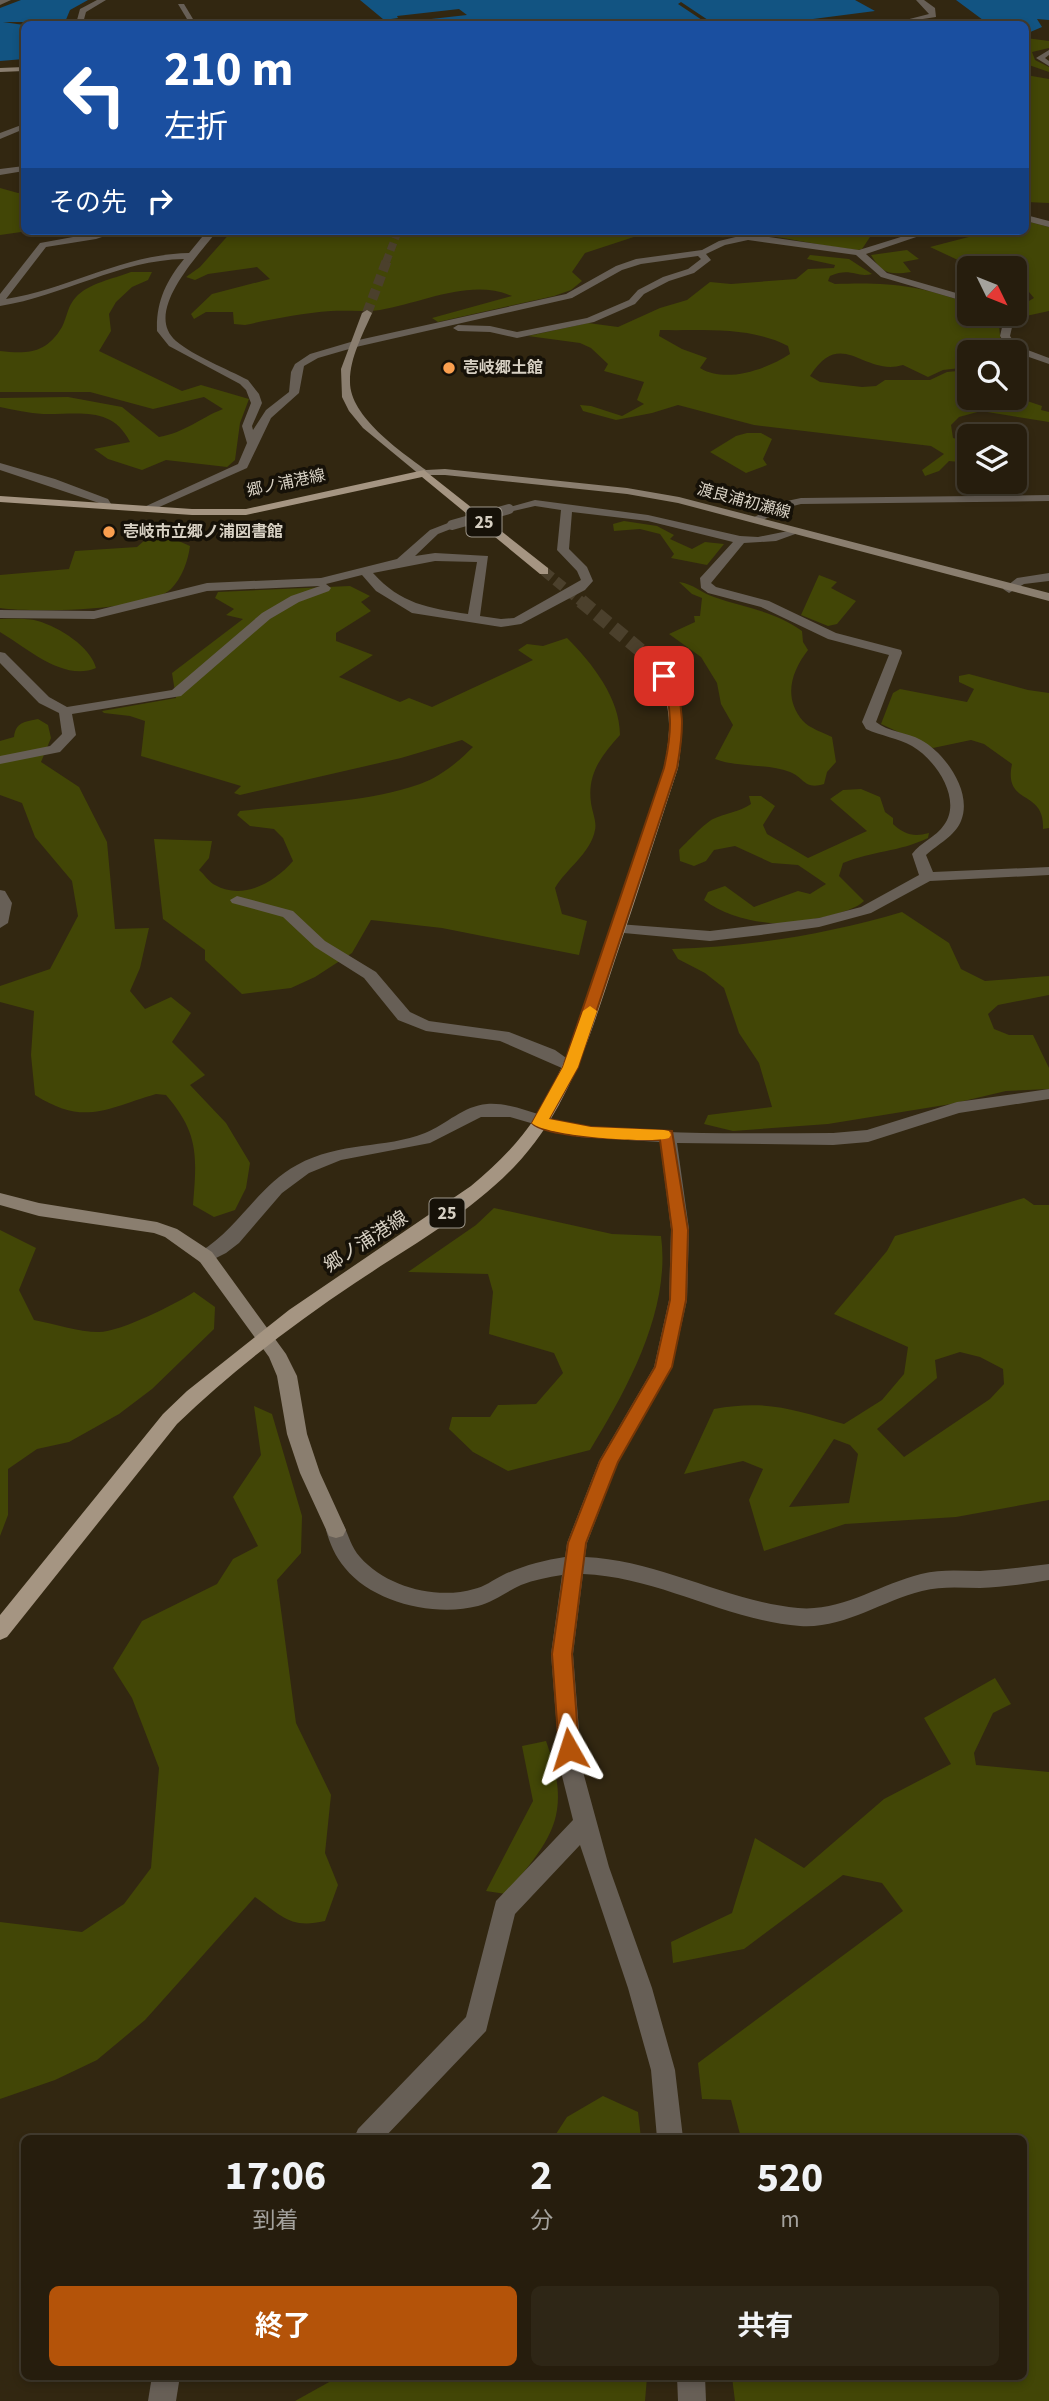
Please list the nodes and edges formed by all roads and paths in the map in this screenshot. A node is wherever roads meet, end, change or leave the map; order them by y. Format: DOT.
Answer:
graph roads {
  1 [pos="7,0"];
  2 [pos="102,0"];
  3 [pos="920,0"];
  4 [pos="0,3"];
  5 [pos="181,6"];
  6 [pos="80,21"];
  7 [pos="191,21"];
  8 [pos="906,21"];
  9 [pos="1049,52"];
  10 [pos="1049,64"];
  11 [pos="0,69"];
  12 [pos="21,69"];
  13 [pos="21,128"];
  14 [pos="0,136"];
  15 [pos="21,169"];
  16 [pos="0,172"];
  17 [pos="1029,219"];
  18 [pos="1049,224"];
  19 [pos="105,235"];
  20 [pos="209,235"];
  21 [pos="916,235"];
  22 [pos="700,252"];
  23 [pos="859,253"];
  24 [pos="193,256"];
  25 [pos="957,296"];
  26 [pos="0,301"];
  27 [pos="367,313"];
  28 [pos="1007,326"];
  29 [pos="430,327"];
  30 [pos="354,344"];
  31 [pos="1049,361"];
  32 [pos="251,441"];
  33 [pos="0,466"];
  34 [pos="424,473"];
  35 [pos="1049,498"];
  36 [pos="0,499"];
  37 [pos="107,507"];
  38 [pos="567,508"];
  39 [pos="148,509"];
  40 [pos="755,520"];
  41 [pos="794,531"];
  42 [pos="740,541"];
  43 [pos="401,562"];
  44 [pos="544,571"];
  45 [pos="368,576"];
  46 [pos="1049,577"];
  47 [pos="1009,589"];
  48 [pos="1049,597"];
  49 [pos="0,614"];
  50 [pos="473,620"];
  51 [pos="0,656"];
  52 [pos="657,664"];
  53 [pos="65,711"];
  54 [pos="0,760"];
  55 [pos="1049,871"];
  56 [pos="926,877"];
  57 [pos="0,894"];
  58 [pos="237,900"];
  59 [pos="0,923"];
  60 [pos="618,929"];
  61 [pos="571,1067"];
  62 [pos="1049,1094"];
  63 [pos="540,1123"];
  64 [pos="667,1135"];
  65 [pos="0,1199"];
  66 [pos="206,1257"];
  67 [pos="263,1337"];
  68 [pos="574,1565"];
  69 [pos="1049,1572"];
  70 [pos="0,1631"];
  71 [pos="585,1824"];
  72 [pos="371,2135"];
  73 [pos="670,2135"];
  74 [pos="165,2380"];
  75 [pos="691,2380"];
  76 [pos="162,2401"];
  77 [pos="692,2401"];
  1 -- 4 [label="street"];
  2 -- 6 [label="street"];
  3 -- 8 [label="street"];
  5 -- 7 [label="street"];
  9 -- 10 [label="street"];
  11 -- 12 [label="street"];
  13 -- 14 [label="street"];
  15 -- 16 [label="street"];
  17 -- 18 [label="street"];
  19 -- 26 [label="street"];
  20 -- 24 [label="street"];
  21 -- 23 [label="street"];
  22 -- 23 [label="street"];
  22 -- 29 [label="street"];
  22 -- 29 [label="street"];
  23 -- 25 [label="street"];
  24 -- 26 [label="street"];
  24 -- 32 [label="street"];
  27 -- 30 [label="street"];
  28 -- 31 [label="street"];
  29 -- 30 [label="street"];
  30 -- 32 [label="street"];
  30 -- 34 [label="street"];
  32 -- 39 [label="street"];
  33 -- 37 [label="street"];
  34 -- 39 [label="main road, 郷ノ浦港線"];
  34 -- 40 [label="street, 渡良浦初瀬線"];
  34 -- 44 [label="main road, 25"];
  35 -- 40 [label="street"];
  36 -- 37 [label="main road, 郷ノ浦港線"];
  37 -- 39 [label="main road, 郷ノ浦港線"];
  38 -- 42 [label="street"];
  38 -- 43 [label="street, bridge"];
  38 -- 50 [label="street"];
  40 -- 41 [label="street, 渡良浦初瀬線"];
  41 -- 42 [label="street"];
  41 -- 47 [label="street, 渡良浦初瀬線"];
  42 -- 56 [label="street"];
  43 -- 45 [label="street"];
  43 -- 50 [label="street"];
  45 -- 49 [label="street"];
  45 -- 50 [label="street"];
  45 -- 53 [label="street"];
  46 -- 47 [label="street"];
  47 -- 48 [label="street, 渡良浦初瀬線"];
  51 -- 53 [label="street"];
  52 -- 60 [label="main road, 郷ノ浦港線 / 25"];
  53 -- 54 [label="street"];
  55 -- 56 [label="street"];
  56 -- 60 [label="street"];
  57 -- 59 [label="street"];
  58 -- 61 [label="street"];
  60 -- 61 [label="main road, 郷ノ浦港線 / 25"];
  61 -- 63 [label="main road, 郷ノ浦港線 / 25"];
  62 -- 64 [label="street"];
  63 -- 64 [label="street"];
  63 -- 66 [label="street"];
  63 -- 67 [label="main road, 郷ノ浦港線 / 25"];
  64 -- 68 [label="street"];
  65 -- 66 [label="street"];
  66 -- 67 [label="street"];
  67 -- 68 [label="street"];
  67 -- 70 [label="main road, 郷ノ浦港線 / 25"];
  68 -- 69 [label="street"];
  68 -- 71 [label="street"];
  71 -- 72 [label="street"];
  71 -- 73 [label="street"];
  74 -- 76 [label="street"];
  75 -- 77 [label="street"];
}
